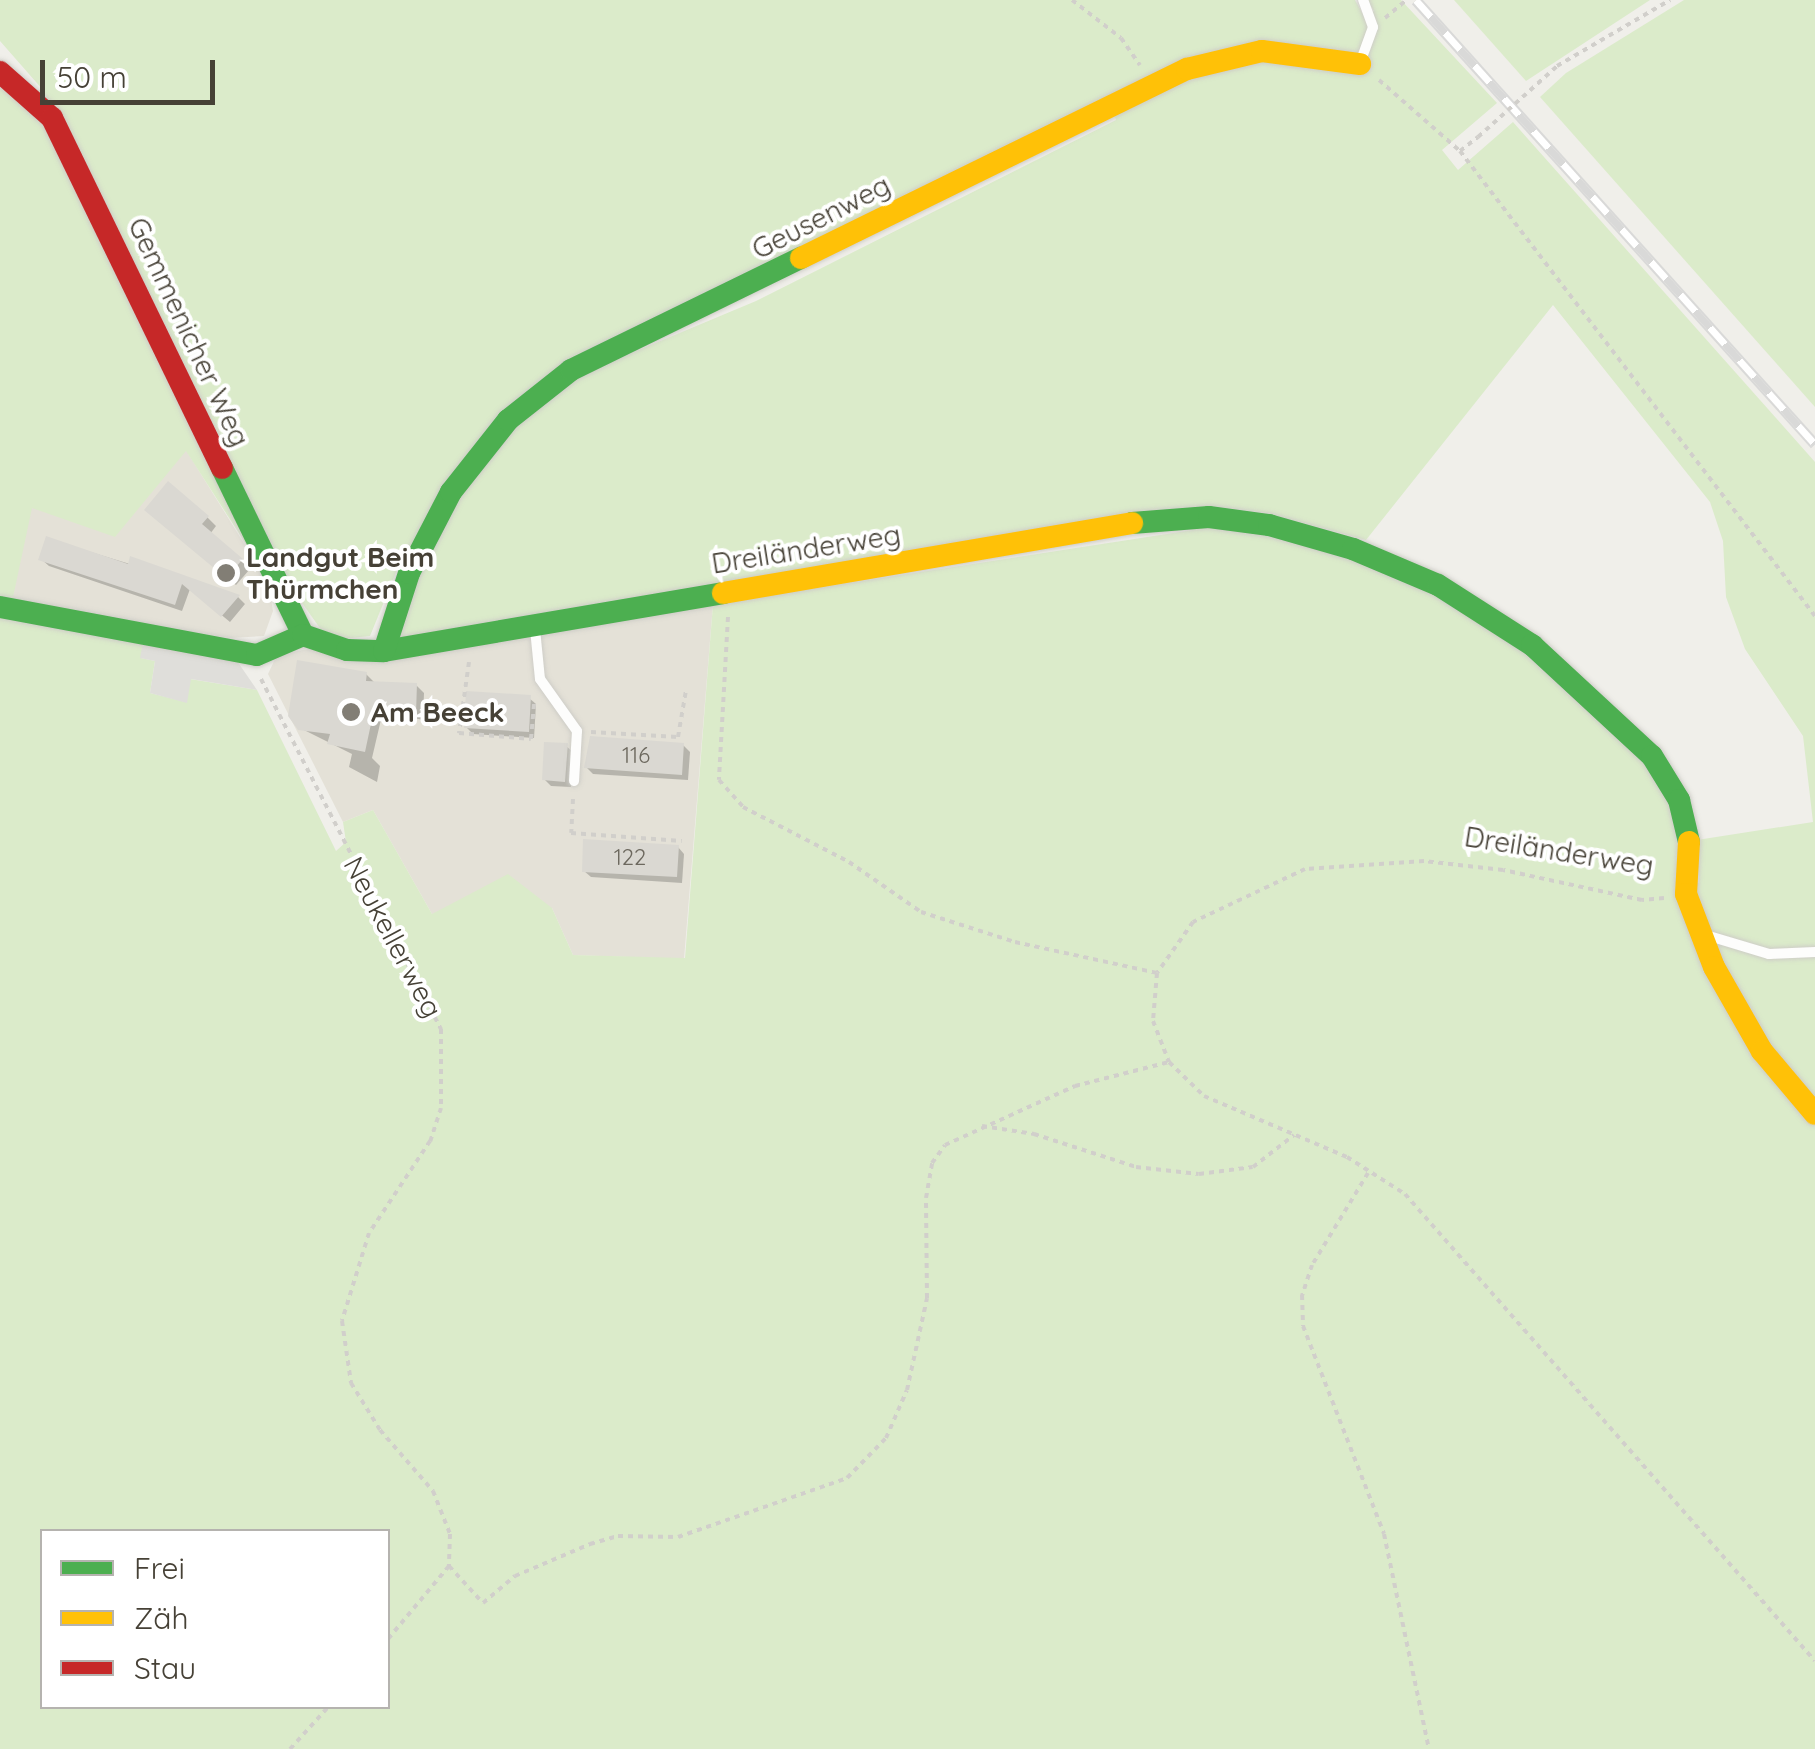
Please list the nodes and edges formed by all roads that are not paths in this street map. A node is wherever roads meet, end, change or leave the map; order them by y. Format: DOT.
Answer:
graph roads {
  1 [pos="1363,0"];
  2 [pos="1360,64"];
  3 [pos="0,72"];
  4 [pos="0,607"];
  5 [pos="535,627"];
  6 [pos="303,635"];
  7 [pos="384,652"];
  8 [pos="574,781"];
  9 [pos="1701,932"];
  10 [pos="1815,952"];
  11 [pos="1815,1114"];
  1 -- 2 [label="lane"];
  2 -- 7 [label="street, Geusenweg"];
  3 -- 6 [label="street, Gemmenicher Weg"];
  4 -- 6 [label="street"];
  5 -- 7 [label="street, Dreiländerweg"];
  5 -- 8 [label="lane"];
  5 -- 9 [label="street, Dreiländerweg"];
  6 -- 7 [label="street, Dreiländerweg"];
  9 -- 10 [label="lane"];
  9 -- 11 [label="street"];
}
